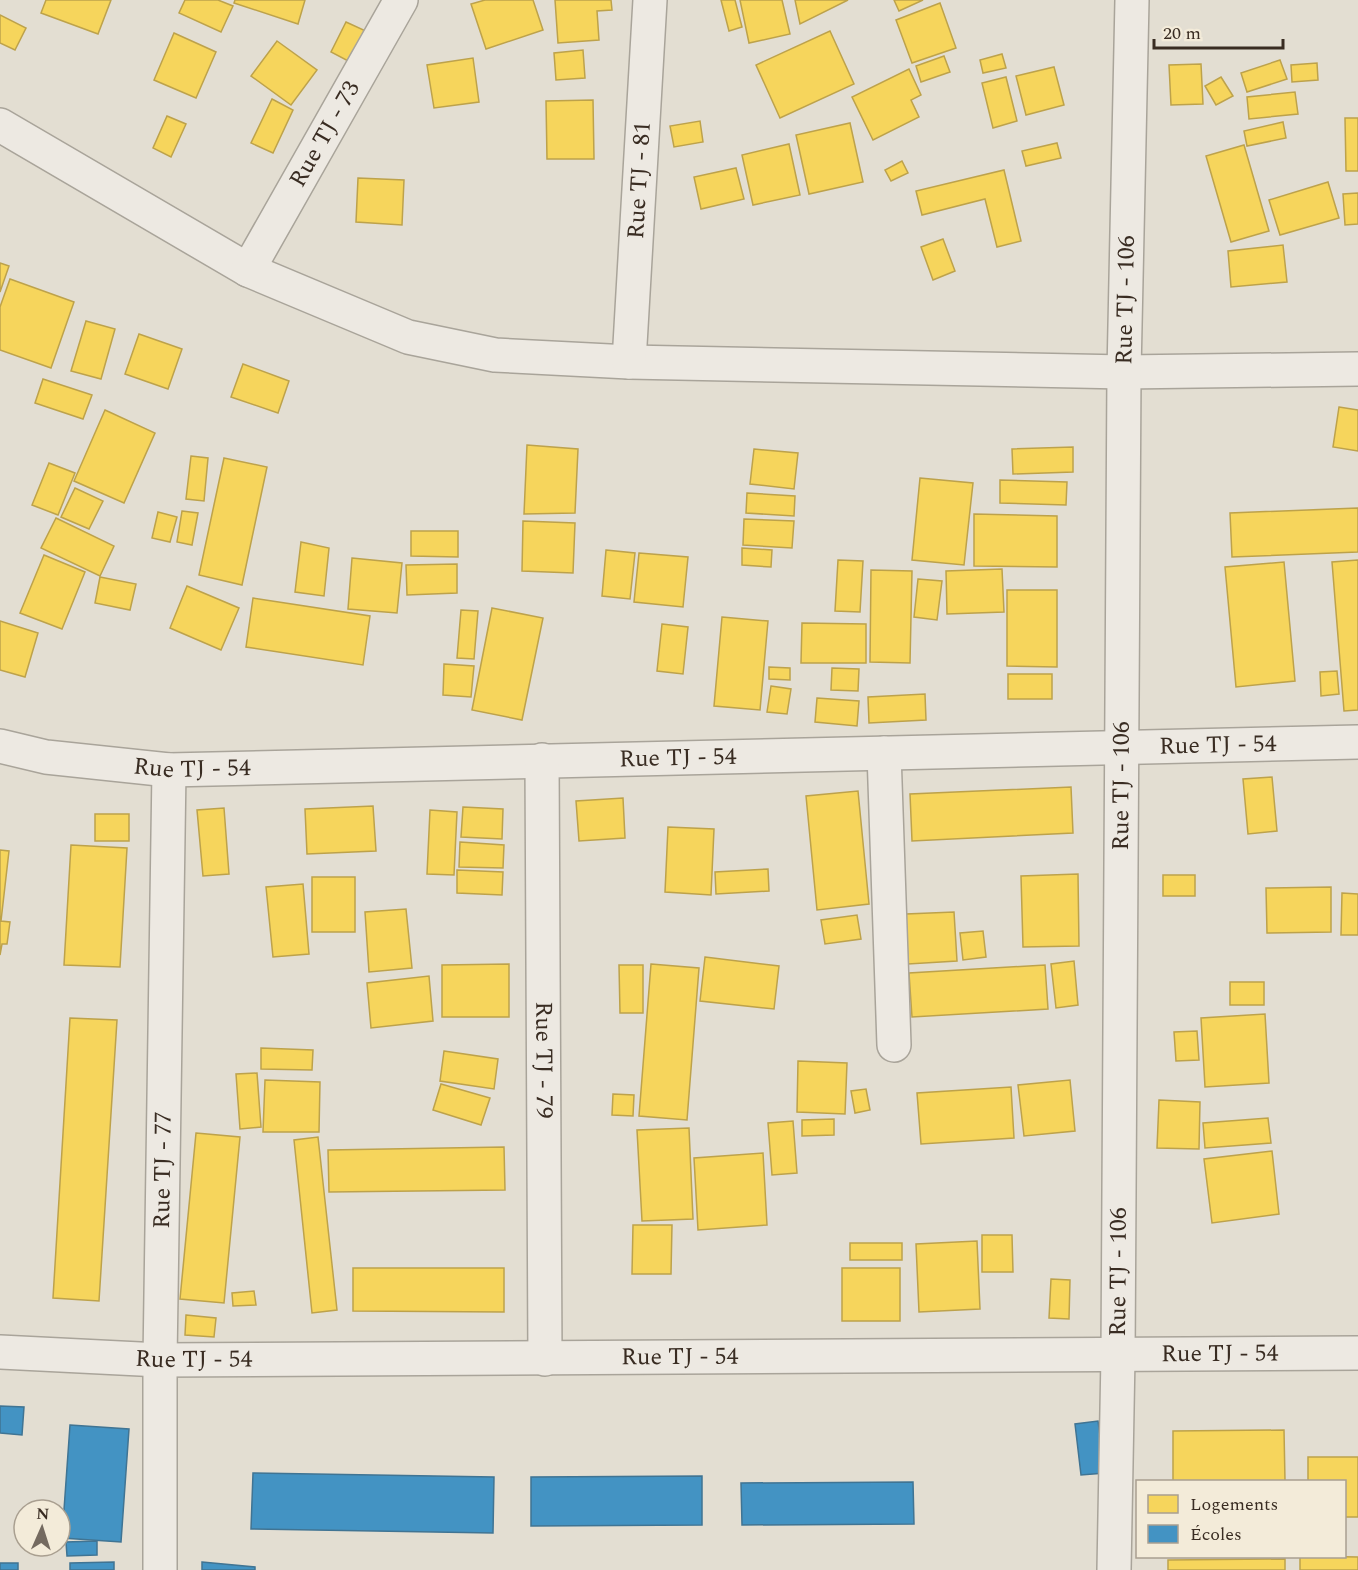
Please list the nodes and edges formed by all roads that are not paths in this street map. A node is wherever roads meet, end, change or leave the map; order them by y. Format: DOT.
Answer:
graph roads {
  1 [pos="401,0"];
  2 [pos="650,0"];
  3 [pos="1132,0"];
  4 [pos="0,125"];
  5 [pos="248,270"];
  6 [pos="629,362"];
  7 [pos="1358,369"];
  8 [pos="1124,372"];
  9 [pos="1358,742"];
  10 [pos="0,746"];
  11 [pos="1120,746"];
  12 [pos="884,753"];
  13 [pos="542,760"];
  14 [pos="169,770"];
  15 [pos="894,1045"];
  16 [pos="0,1352"];
  17 [pos="1358,1353"];
  18 [pos="1118,1356"];
  19 [pos="545,1359"];
  20 [pos="160,1360"];
  21 [pos="160,1570"];
  22 [pos="1114,1570"];
  1 -- 5 [label="street, Rue TJ - 73"];
  2 -- 6 [label="street, Rue TJ - 81"];
  3 -- 8 [label="street, Rue TJ - 106"];
  4 -- 5 [label="street"];
  5 -- 6 [label="street"];
  6 -- 8 [label="street"];
  7 -- 8 [label="street"];
  8 -- 11 [label="street, Rue TJ - 106"];
  9 -- 11 [label="street, Rue TJ - 54"];
  10 -- 14 [label="street, Rue TJ - 54"];
  11 -- 12 [label="street, Rue TJ - 54"];
  11 -- 18 [label="street, Rue TJ - 106"];
  12 -- 13 [label="street, Rue TJ - 54"];
  12 -- 15 [label="street"];
  13 -- 14 [label="street, Rue TJ - 54"];
  13 -- 19 [label="street, Rue TJ - 79"];
  14 -- 20 [label="street, Rue TJ - 77"];
  16 -- 20 [label="street, Rue TJ - 54"];
  17 -- 18 [label="street, Rue TJ - 54"];
  18 -- 19 [label="street, Rue TJ - 54"];
  18 -- 22 [label="street, Rue TJ - 106"];
  19 -- 20 [label="street, Rue TJ - 54"];
  20 -- 21 [label="street, Rue TJ - 77"];
}
